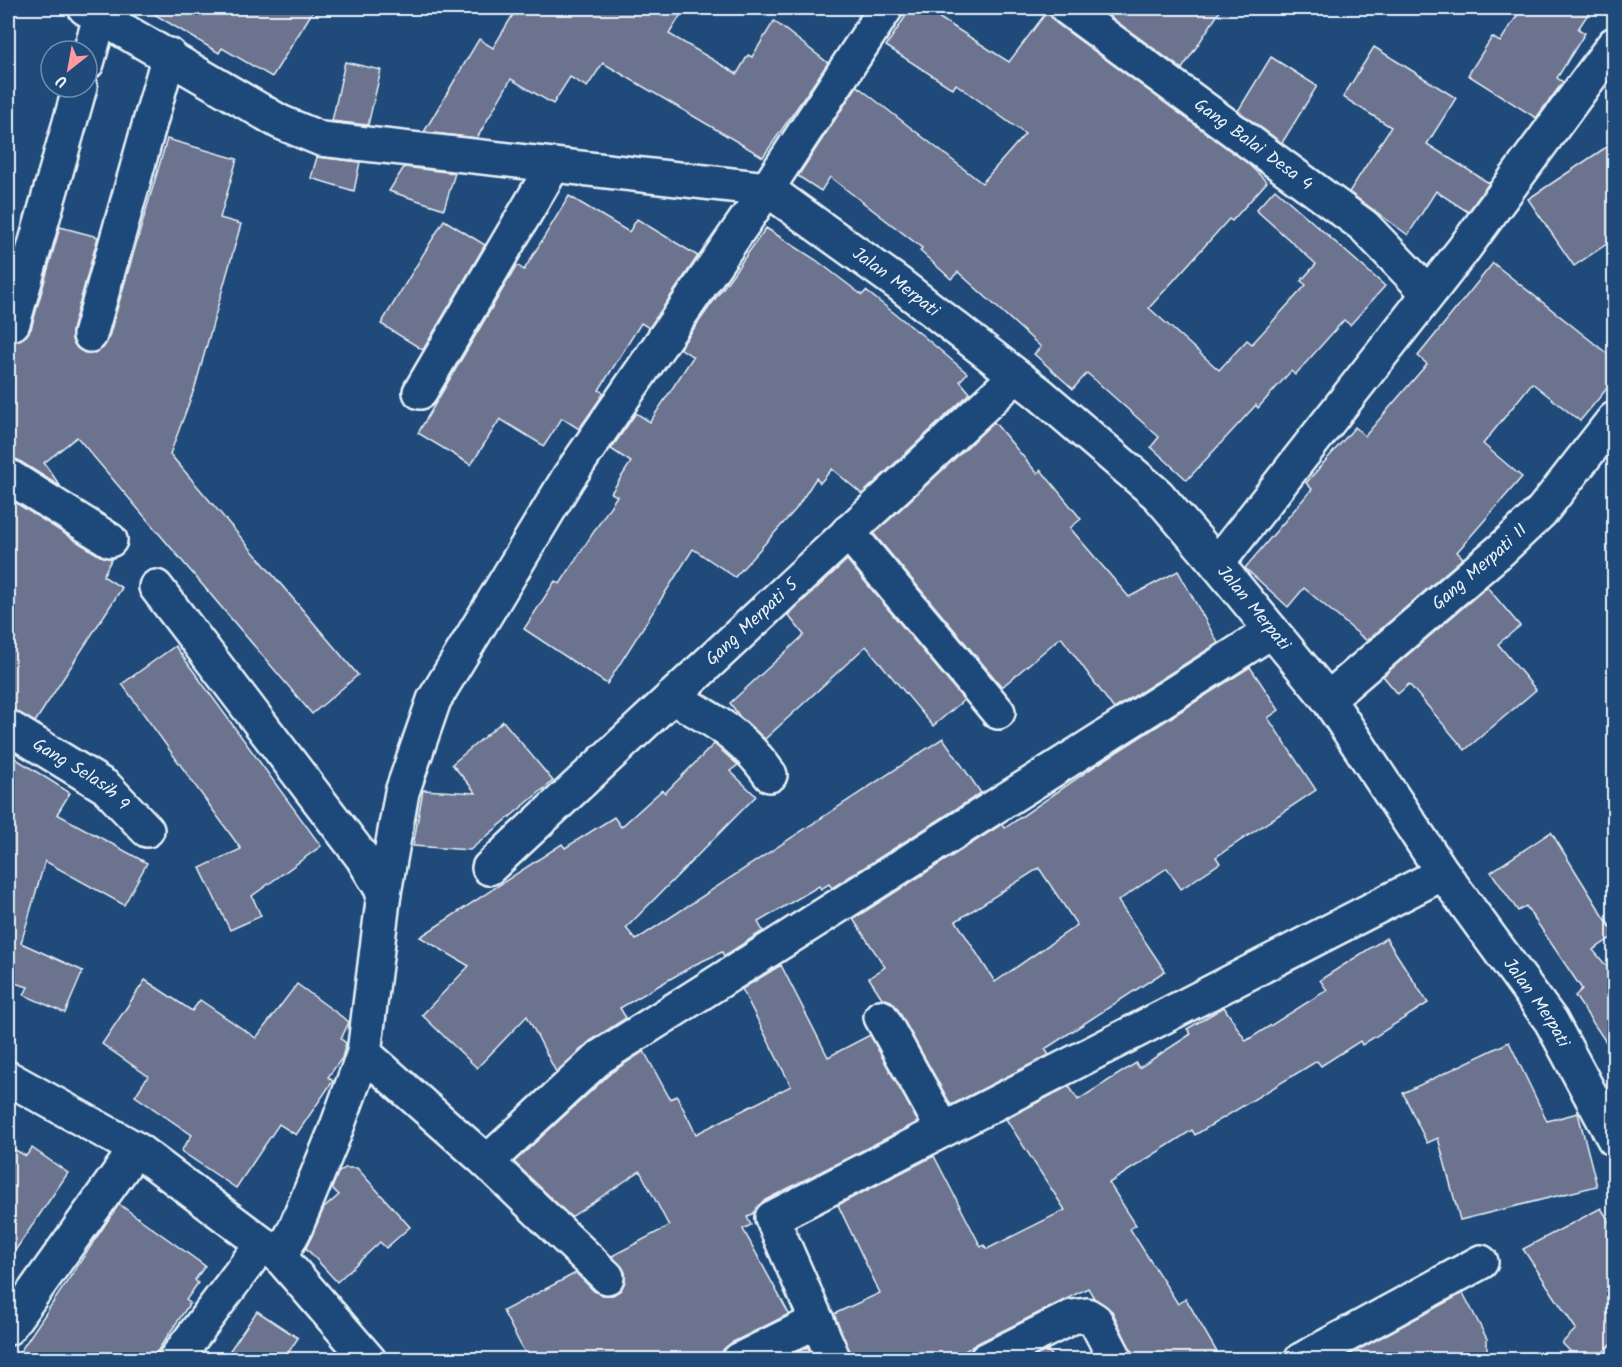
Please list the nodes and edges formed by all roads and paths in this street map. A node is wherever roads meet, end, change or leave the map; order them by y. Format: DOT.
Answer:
graph roads {
  1 [pos="886,8"];
  2 [pos="1067,8"];
  3 [pos="93,12"];
  4 [pos="90,39"];
  5 [pos="1614,44"];
  6 [pos="169,55"];
  7 [pos="77,99"];
  8 [pos="553,166"];
  9 [pos="767,189"];
  10 [pos="1428,293"];
  11 [pos="13,322"];
  12 [pos="90,335"];
  13 [pos="1016,376"];
  14 [pos="420,392"];
  15 [pos="1614,419"];
  16 [pos="8,476"];
  17 [pos="848,532"];
  18 [pos="110,540"];
  19 [pos="1216,564"];
  20 [pos="156,587"];
  21 [pos="1272,631"];
  22 [pos="672,697"];
  23 [pos="1328,699"];
  24 [pos="998,712"];
  25 [pos="8,727"];
  26 [pos="770,775"];
  27 [pos="147,830"];
  28 [pos="489,868"];
  29 [pos="1443,873"];
  30 [pos="384,893"];
  31 [pos="881,1017"];
  32 [pos="364,1053"];
  33 [pos="8,1078"];
  34 [pos="1611,1124"];
  35 [pos="943,1129"];
  36 [pos="135,1149"];
  37 [pos="487,1162"];
  38 [pos="271,1250"];
  39 [pos="1481,1262"];
  40 [pos="607,1277"];
  41 [pos="817,1321"];
  42 [pos="8,1328"];
  43 [pos="175,1359"];
  44 [pos="369,1359"];
  45 [pos="739,1359"];
  46 [pos="834,1359"];
  47 [pos="986,1359"];
  48 [pos="1116,1359"];
  49 [pos="1301,1359"];
  1 -- 9 [label="street"];
  2 -- 10 [label="street, Gang Balai Desa 4"];
  3 -- 4 [label="street"];
  3 -- 6 [label="street"];
  5 -- 10 [label="street"];
  6 -- 8 [label="street"];
  6 -- 12 [label="street"];
  7 -- 11 [label="street"];
  8 -- 9 [label="street"];
  8 -- 14 [label="street"];
  9 -- 13 [label="street, Jalan Merpati"];
  9 -- 30 [label="street"];
  10 -- 19 [label="street"];
  13 -- 17 [label="street, Gang Merpati 5"];
  13 -- 19 [label="street, Jalan Merpati"];
  15 -- 23 [label="street, Gang Merpati II"];
  16 -- 18 [label="street"];
  17 -- 22 [label="street, Gang Merpati 5"];
  17 -- 24 [label="street"];
  19 -- 21 [label="street, Jalan Merpati"];
  20 -- 30 [label="street"];
  21 -- 23 [label="street, Jalan Merpati"];
  21 -- 37 [label="street"];
  22 -- 26 [label="street"];
  22 -- 28 [label="street, Gang Merpati 5"];
  23 -- 29 [label="street, Jalan Merpati"];
  25 -- 27 [label="street, Gang Selasih 9"];
  29 -- 34 [label="street, Jalan Merpati"];
  29 -- 35 [label="street"];
  30 -- 32 [label="street"];
  31 -- 35 [label="street"];
  32 -- 37 [label="street"];
  32 -- 38 [label="street"];
  33 -- 36 [label="street"];
  35 -- 41 [label="street"];
  36 -- 38 [label="street"];
  36 -- 42 [label="street"];
  37 -- 40 [label="street"];
  38 -- 43 [label="street"];
  38 -- 44 [label="street"];
  39 -- 49 [label="street"];
  41 -- 45 [label="street"];
  41 -- 46 [label="street"];
  47 -- 48 [label="street"];
}
